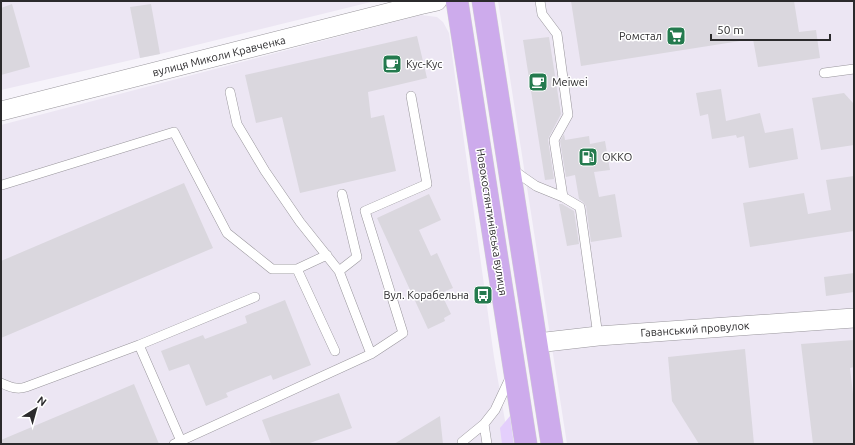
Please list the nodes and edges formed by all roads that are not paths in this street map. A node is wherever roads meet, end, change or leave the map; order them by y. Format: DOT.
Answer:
graph roads {
  1 [pos="437,1"];
  2 [pos="457,1"];
  3 [pos="483,1"];
  4 [pos="540,1"];
  5 [pos="854,69"];
  6 [pos="824,73"];
  7 [pos="230,92"];
  8 [pos="411,96"];
  9 [pos="1,111"];
  10 [pos="509,166"];
  11 [pos="2,185"];
  12 [pos="342,194"];
  13 [pos="563,197"];
  14 [pos="327,255"];
  15 [pos="297,270"];
  16 [pos="339,271"];
  17 [pos="255,297"];
  18 [pos="854,318"];
  19 [pos="598,336"];
  20 [pos="537,343"];
  21 [pos="139,345"];
  22 [pos="335,351"];
  23 [pos="371,354"];
  24 [pos="515,370"];
  25 [pos="1,383"];
  26 [pos="484,424"];
  27 [pos="177,442"];
  28 [pos="462,442"];
  29 [pos="487,444"];
  30 [pos="526,444"];
  31 [pos="552,444"];
  1 -- 9 [label="street, вулиця Миколи Кравченка"];
  2 -- 24 [label="main road, Новокостянтинівська вулиця"];
  3 -- 10 [label="main road"];
  4 -- 13 [label="lane"];
  5 -- 6 [label="lane"];
  7 -- 14 [label="lane"];
  8 -- 23 [label="lane"];
  10 -- 13 [label="lane"];
  10 -- 20 [label="main road"];
  11 -- 15 [label="lane"];
  12 -- 16 [label="lane"];
  13 -- 19 [label="lane"];
  14 -- 15 [label="lane"];
  14 -- 16 [label="lane"];
  15 -- 22 [label="lane"];
  16 -- 23 [label="lane"];
  17 -- 21 [label="lane"];
  18 -- 19 [label="street, Гаванський провулок"];
  19 -- 20 [label="street, Гаванський провулок"];
  20 -- 31 [label="main road"];
  21 -- 25 [label="lane"];
  21 -- 27 [label="lane"];
  23 -- 27 [label="lane"];
  24 -- 26 [label="lane"];
  24 -- 30 [label="main road, Новокостянтинівська вулиця"];
  26 -- 28 [label="lane"];
  26 -- 29 [label="lane"];
}
